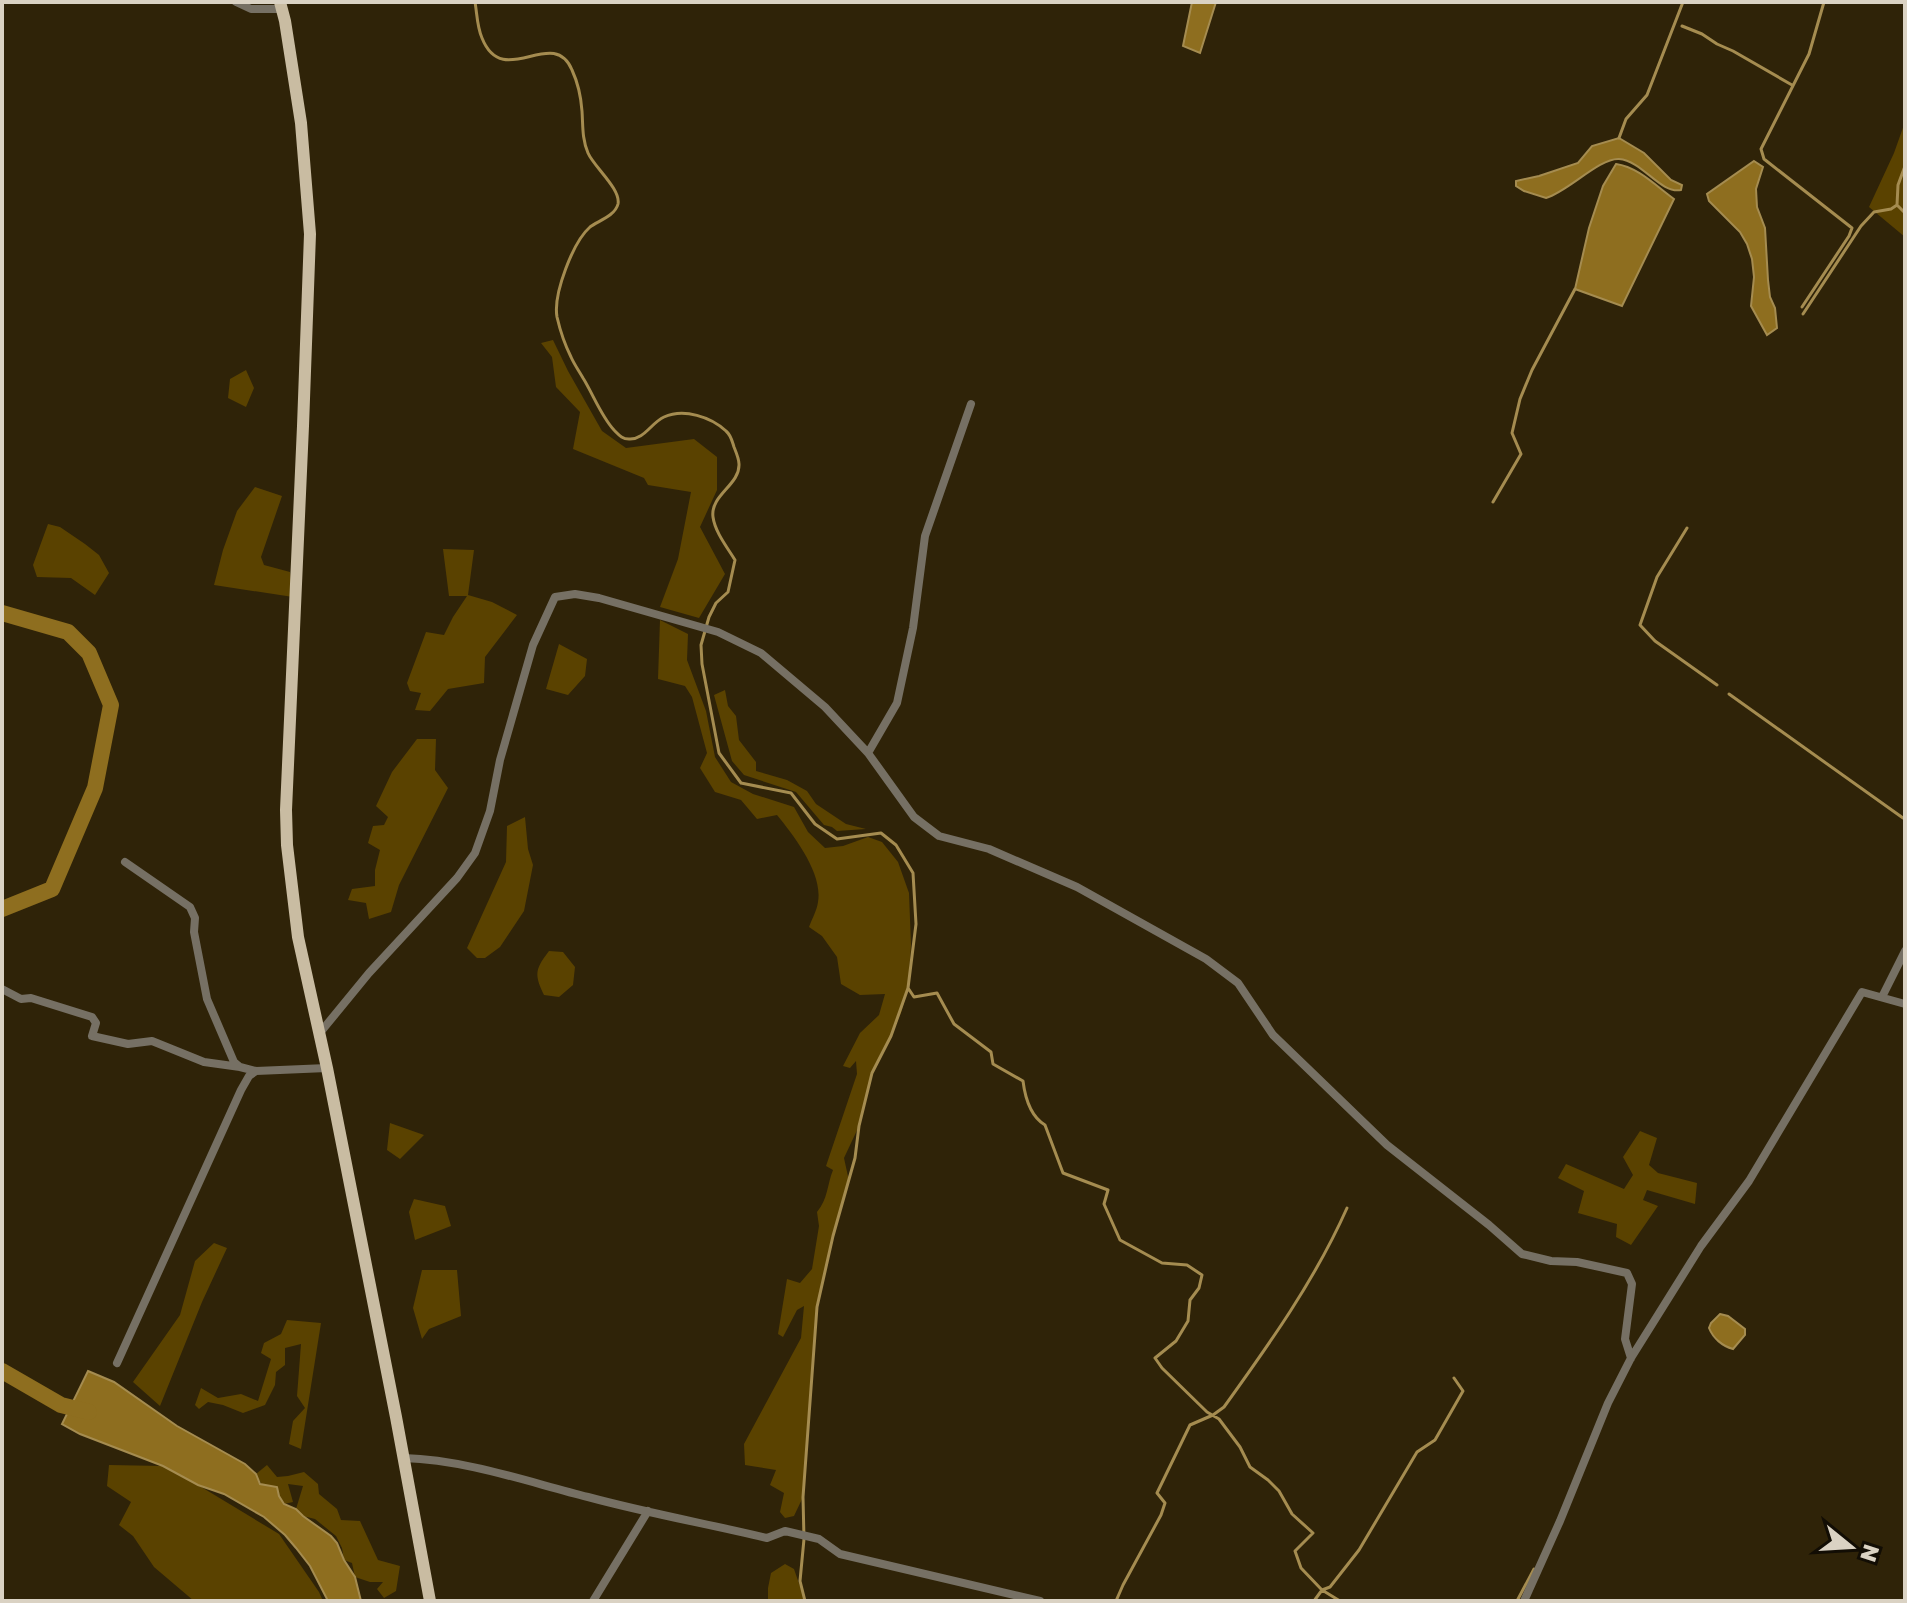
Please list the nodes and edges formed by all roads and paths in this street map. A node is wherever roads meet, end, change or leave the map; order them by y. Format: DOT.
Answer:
graph roads {
  1 [pos="236,2"];
  2 [pos="281,5"];
  3 [pos="971,404"];
  4 [pos="868,753"];
  5 [pos="125,862"];
  6 [pos="1905,951"];
  7 [pos="2,989"];
  8 [pos="1882,997"];
  9 [pos="1905,1004"];
  10 [pos="319,1034"];
  11 [pos="240,1067"];
  12 [pos="327,1068"];
  13 [pos="256,1071"];
  14 [pos="1631,1358"];
  15 [pos="117,1363"];
  16 [pos="404,1458"];
  17 [pos="648,1511"];
  18 [pos="430,1601"];
  19 [pos="593,1601"];
  20 [pos="1040,1601"];
  21 [pos="1524,1601"];
  1 -- 2 [label="street"];
  2 -- 10 [label="main road"];
  3 -- 4 [label="street"];
  4 -- 10 [label="street"];
  4 -- 14 [label="street"];
  5 -- 11 [label="street"];
  6 -- 8 [label="street"];
  7 -- 11 [label="street"];
  8 -- 9 [label="street"];
  8 -- 14 [label="street"];
  10 -- 12 [label="main road"];
  11 -- 13 [label="street"];
  12 -- 13 [label="street"];
  12 -- 16 [label="main road"];
  13 -- 15 [label="street"];
  14 -- 21 [label="street"];
  16 -- 17 [label="street"];
  16 -- 18 [label="main road"];
  17 -- 19 [label="street"];
  17 -- 20 [label="street"];
}
